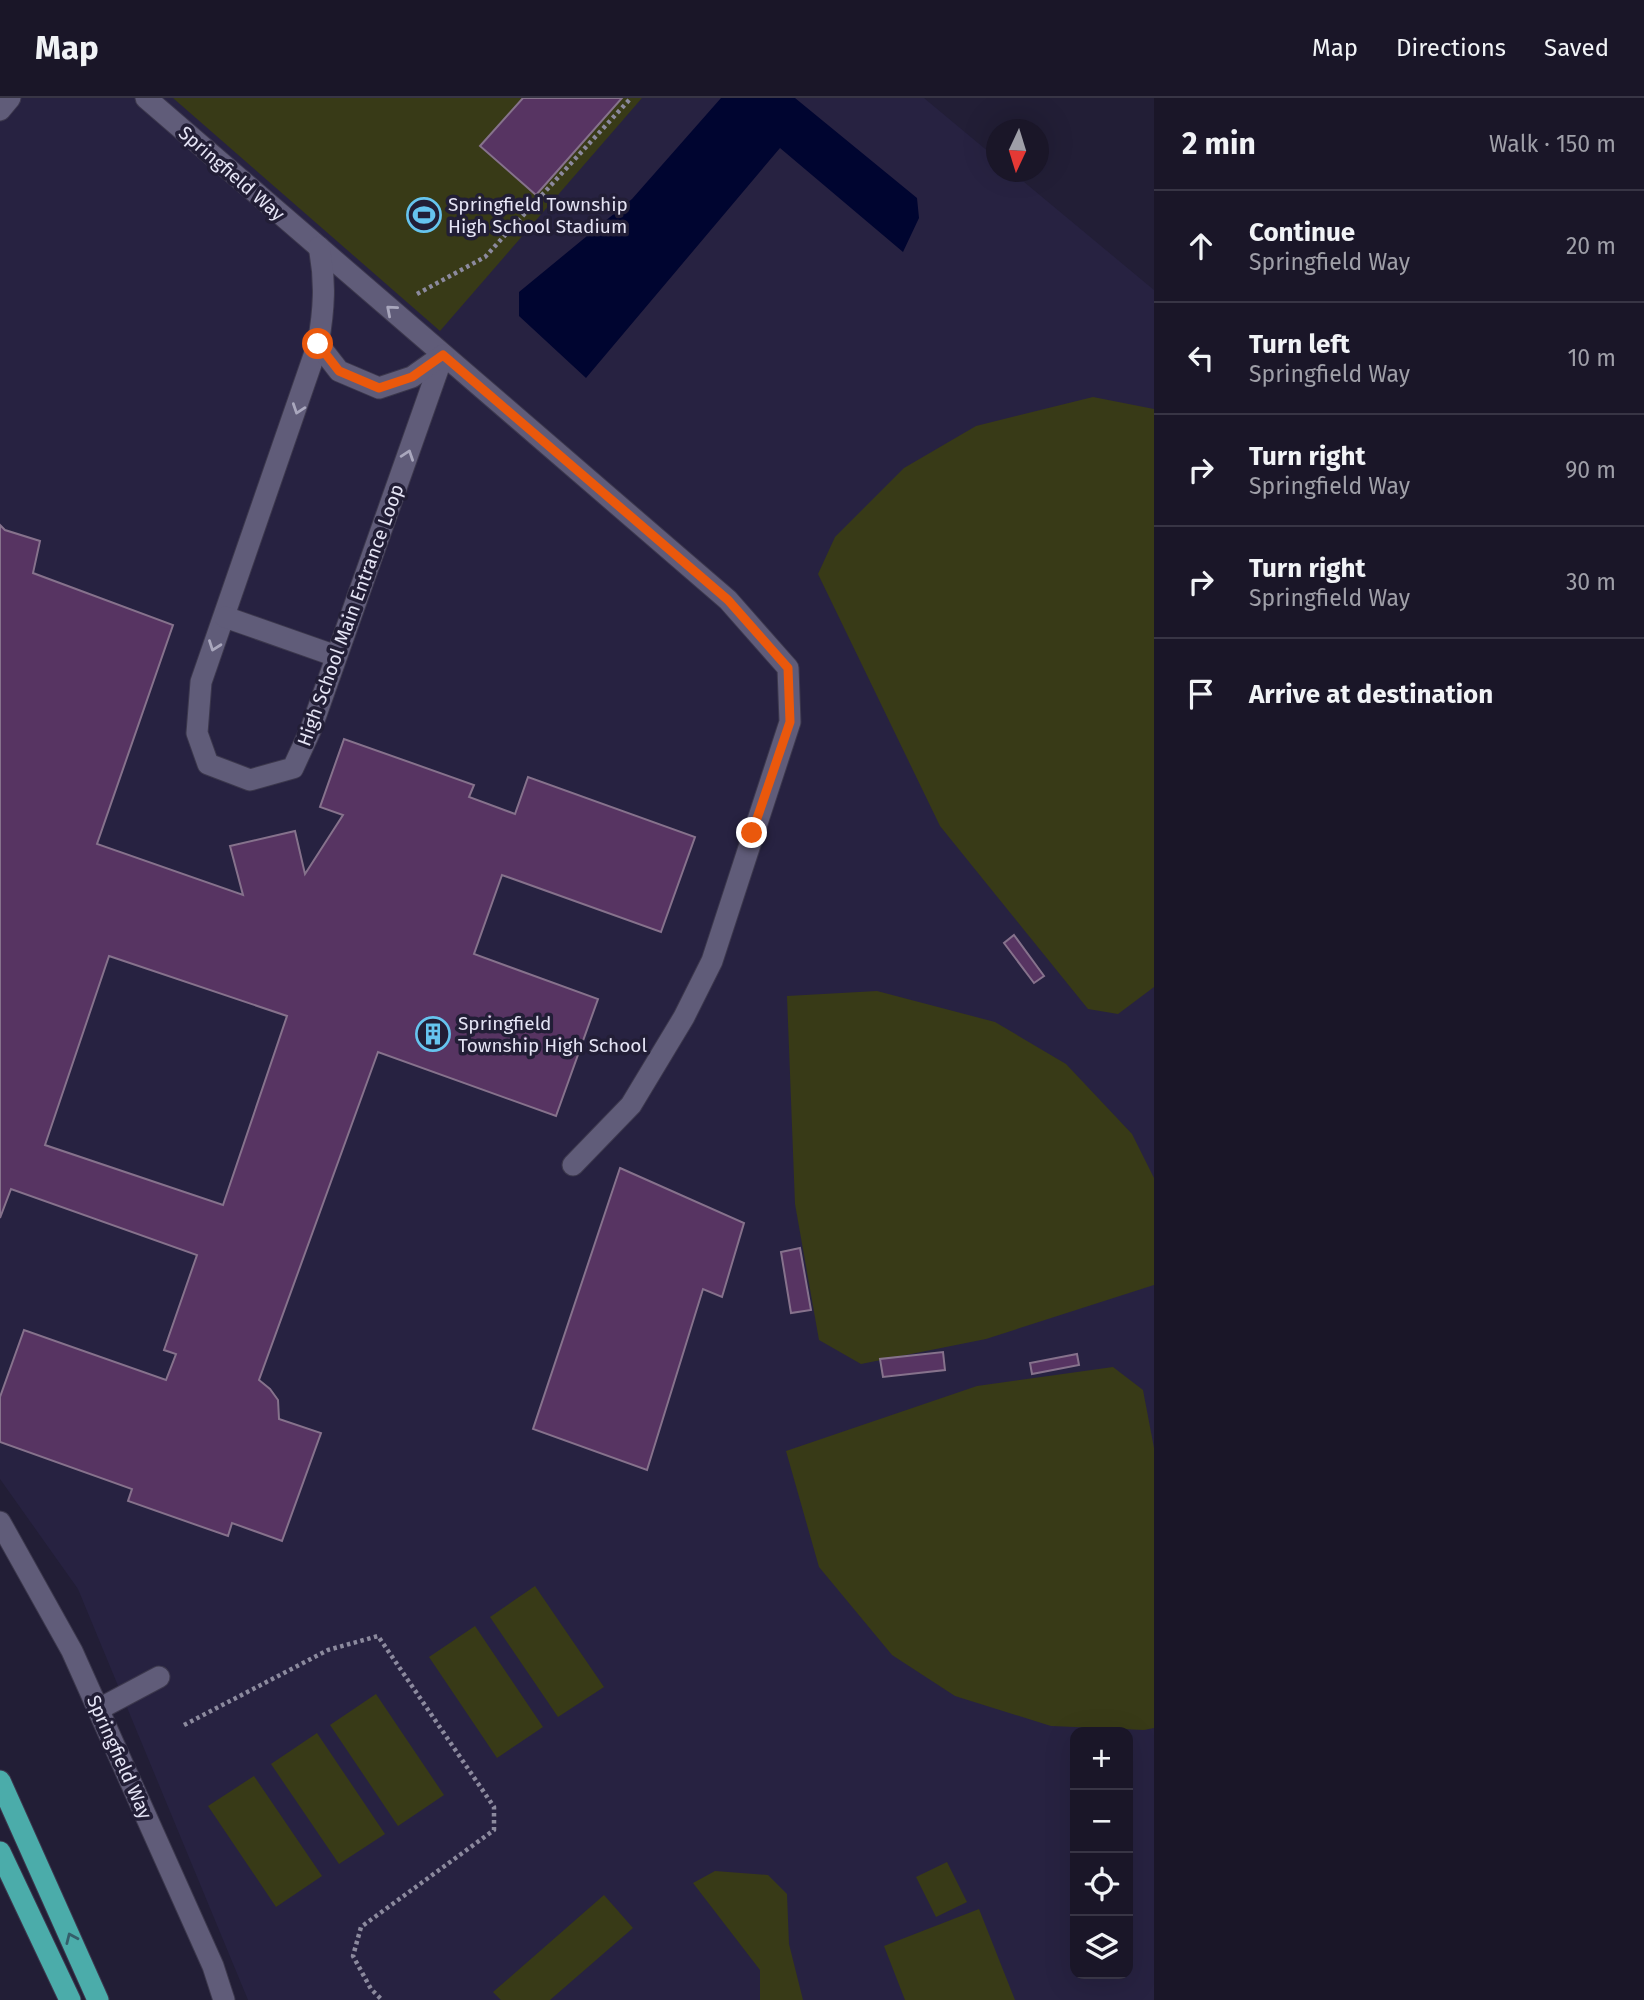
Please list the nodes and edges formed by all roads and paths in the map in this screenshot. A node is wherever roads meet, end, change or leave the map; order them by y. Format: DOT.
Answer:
graph roads {
  1 [pos="10,98"];
  2 [pos="146,98"];
  3 [pos="631,98"];
  4 [pos="0,110"];
  5 [pos="319,247"];
  6 [pos="391,310"];
  7 [pos="318,344"];
  8 [pos="443,355"];
  9 [pos="225,617"];
  10 [pos="336,656"];
  11 [pos="573,1165"];
  12 [pos="0,1521"];
  13 [pos="159,1677"];
  14 [pos="99,1709"];
  15 [pos="184,1725"];
  16 [pos="0,1782"];
  17 [pos="0,1852"];
  18 [pos="70,2000"];
  19 [pos="98,2000"];
  20 [pos="225,2000"];
  21 [pos="382,2000"];
  1 -- 4 [label="lane"];
  2 -- 5 [label="lane, Springfield Way"];
  3 -- 6 [label="path"];
  6 -- 5 [label="lane, Springfield Way, one-way"];
  5 -- 7 [label="lane"];
  6 -- 8 [label="lane, Springfield Way"];
  7 -- 8 [label="lane"];
  7 -- 9 [label="lane, High School Main Entrance Loop, one-way"];
  10 -- 8 [label="lane, High School Main Entrance Loop, one-way"];
  8 -- 11 [label="lane, Springfield Way"];
  9 -- 10 [label="lane"];
  9 -- 10 [label="lane, High School Main Entrance Loop, one-way"];
  12 -- 14 [label="lane, Springfield Way"];
  13 -- 14 [label="lane"];
  14 -- 20 [label="lane, Springfield Way"];
  15 -- 21 [label="path"];
  19 -- 16 [label="highway, one-way"];
  17 -- 18 [label="highway"];
}
